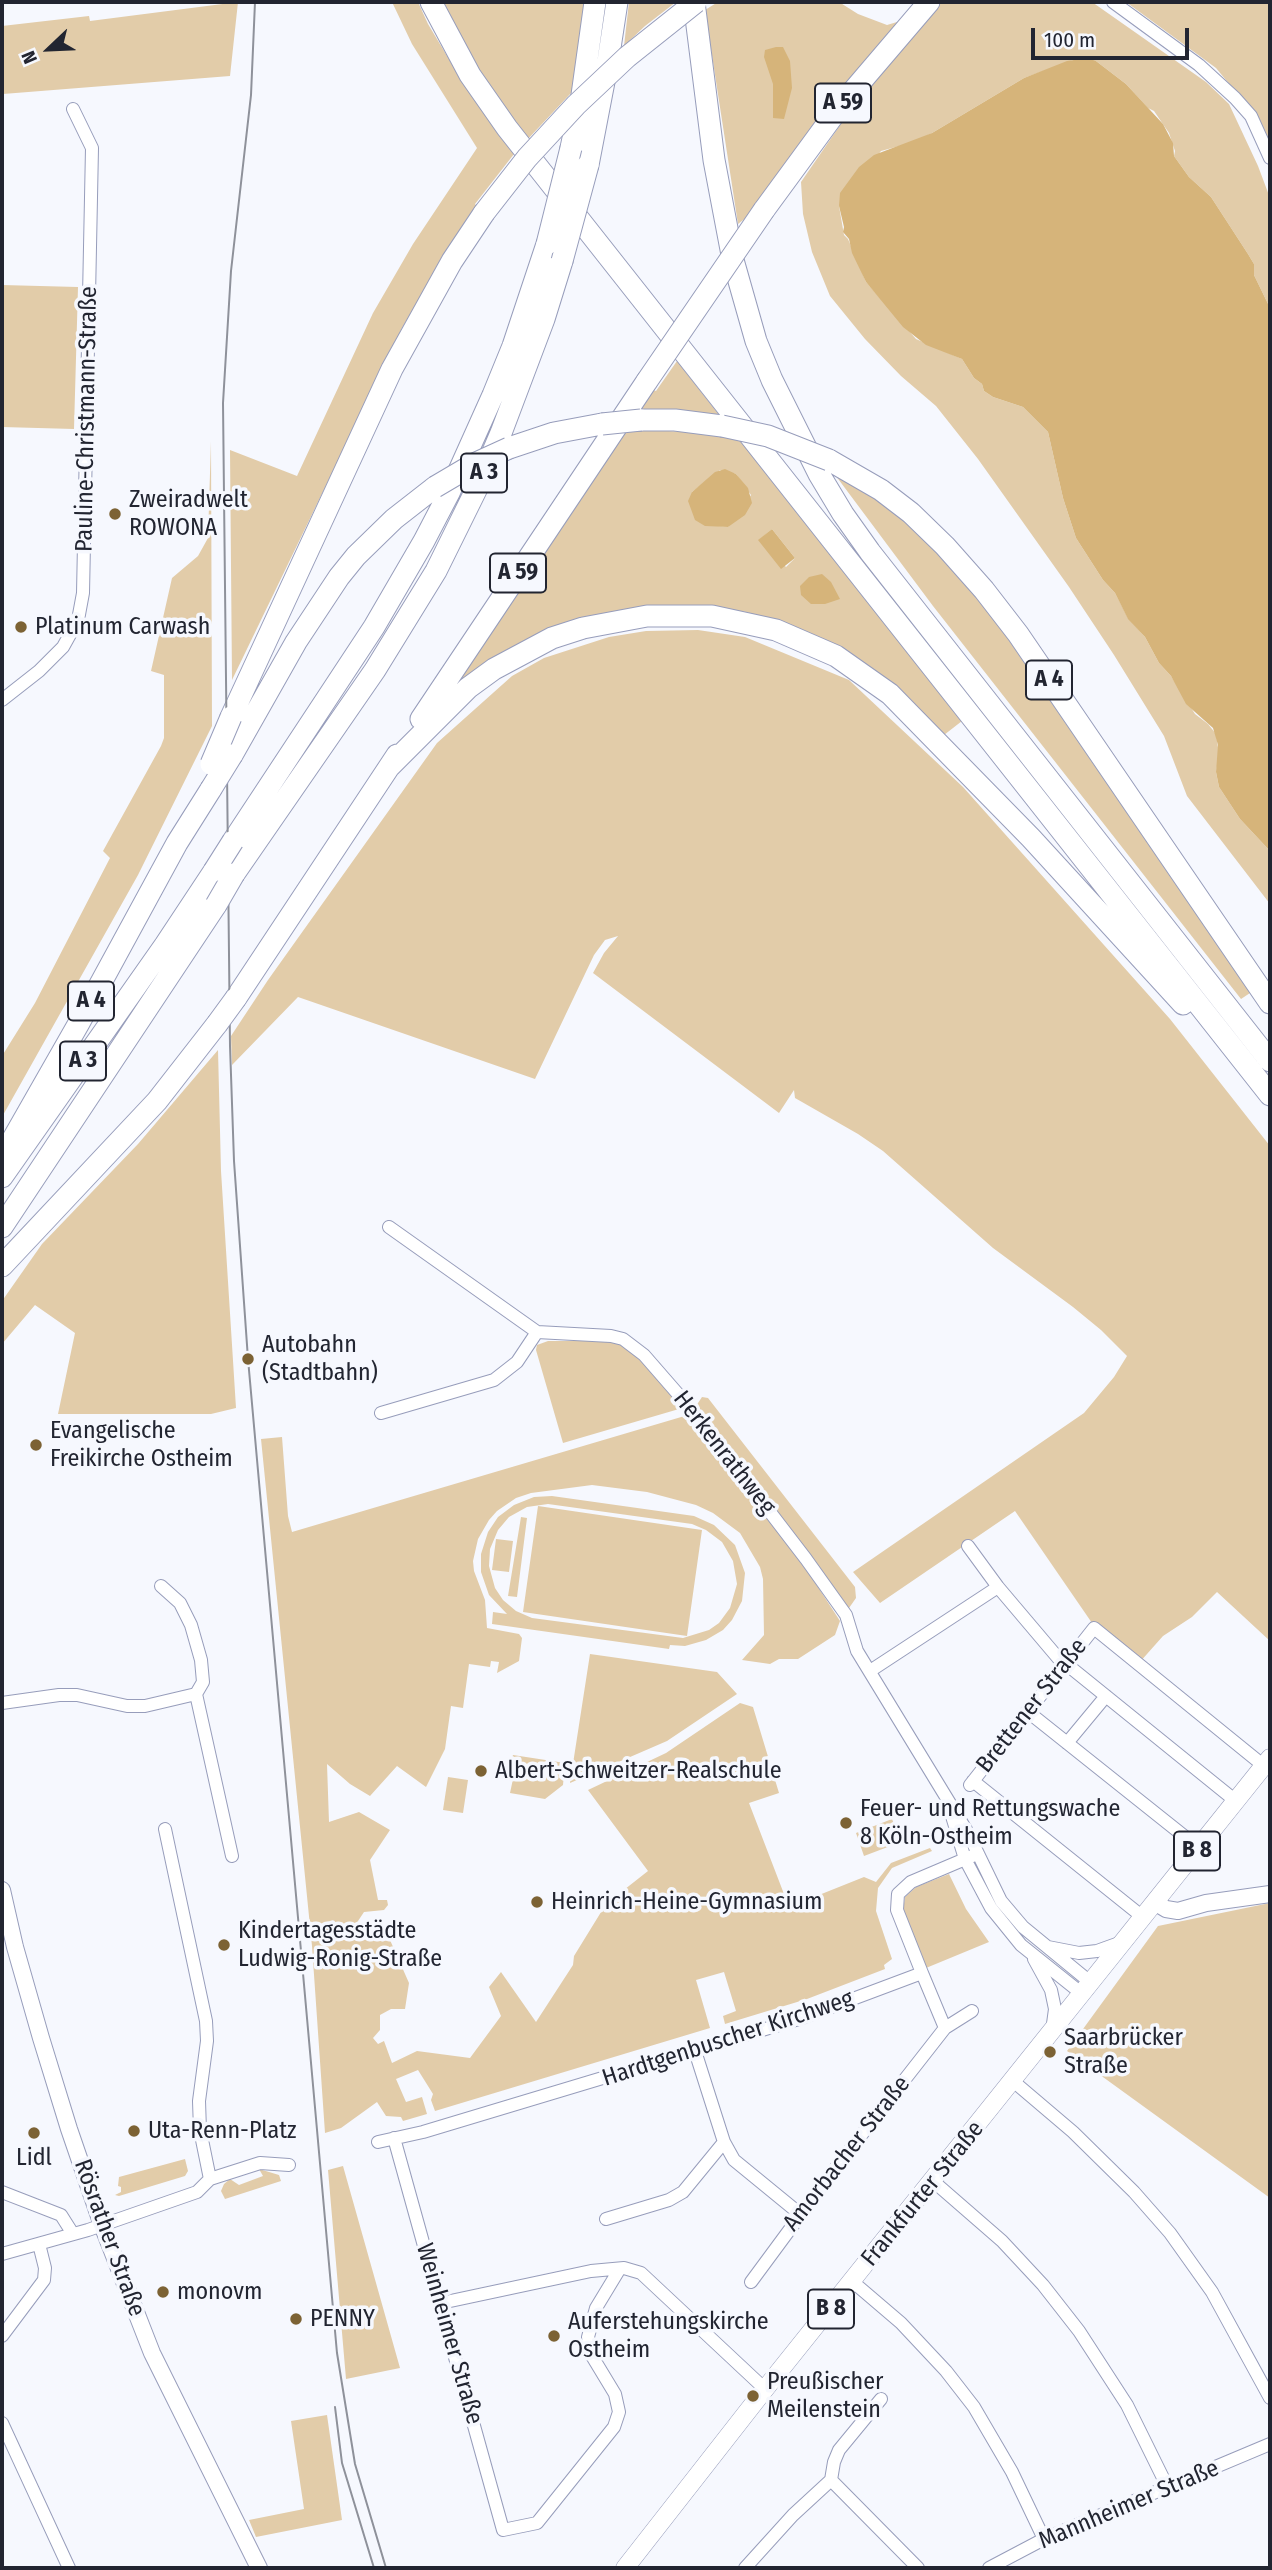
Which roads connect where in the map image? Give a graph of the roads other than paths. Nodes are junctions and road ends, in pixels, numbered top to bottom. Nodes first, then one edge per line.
1 (431, 2) edge
2 (595, 2) edge
3 (617, 2) edge
4 (695, 2) edge
5 (929, 2) edge
6 (1113, 2) edge
7 (73, 109) dead end
8 (1270, 158) edge
9 (2, 700) edge
10 (390, 766) junction
11 (177, 843) junction
12 (224, 872) junction
13 (1270, 1003) edge
14 (1270, 1061) edge
15 (1270, 1094) edge
16 (1270, 1103) edge
17 (2, 1158) edge
18 (2, 1177) edge
19 (2, 1227) edge
20 (389, 1227) dead end
21 (2, 1266) edge
22 (537, 1332) junction
23 (381, 1413) dead end
24 (968, 1546) dead end
25 (161, 1586) dead end
26 (998, 1587) junction
27 (1094, 1628) joint
28 (1065, 1664) junction
29 (870, 1671) junction
30 (196, 1694) junction
31 (1106, 1696) junction
32 (2, 1703) edge
33 (1027, 1711) junction
34 (1067, 1743) junction
35 (1267, 1762) edge
36 (1237, 1802) junction
37 (165, 1829) dead end
38 (1199, 1848) junction
39 (232, 1856) dead end
40 (971, 1856) junction
41 (2, 1890) edge
42 (1270, 1894) edge
43 (1156, 1903) junction
44 (1144, 1918) junction
45 (1123, 1942) junction
46 (1046, 1947) junction
47 (1033, 1956) junction
48 (922, 1973) junction
49 (1085, 1987) junction
50 (972, 2011) dead end
51 (945, 2028) junction
52 (1052, 2031) junction
53 (695, 2051) junction
54 (1013, 2081) junction
55 (394, 2138) junction
56 (378, 2142) dead end
57 (724, 2142) junction
58 (289, 2165) dead end
59 (211, 2179) junction
60 (933, 2181) junction
61 (2, 2192) edge
62 (800, 2214) junction
63 (607, 2219) dead end
64 (102, 2225) junction
65 (73, 2234) junction
66 (39, 2244) junction
67 (2, 2254) edge
68 (619, 2270) junction
69 (751, 2282) dead end
70 (853, 2282) junction
71 (441, 2303) junction
72 (2, 2336) edge
73 (765, 2389) junction
74 (1270, 2398) edge
75 (881, 2399) dead end
76 (2, 2423) edge
77 (1270, 2444) edge
78 (831, 2480) junction
79 (1168, 2487) junction
80 (1044, 2539) junction
81 (1014, 2555) junction
82 (68, 2568) edge
83 (260, 2568) edge
84 (625, 2568) edge
85 (745, 2568) edge
86 (918, 2568) edge
87 (989, 2568) edge
88 (1018, 2568) edge

1 - 15 highway
2 - 12 highway, A 3, bridge
3 - 12 highway, A 3, bridge
4 - 11 highway, bridge
4 - 14 highway
5 - 10 highway, A 59, bridge
6 - 8 street
7 - 9 street, Pauline-Christmann-Straße
10 - 16 highway
10 - 21 highway, bridge
11 - 13 highway, A 4, bridge
11 - 17 highway, A 4
12 - 18 highway, A 3
12 - 19 highway, A 3, bridge
20 - 22 street
22 - 23 street
22 - 29 street, Herkenrathweg
24 - 26 street
25 - 30 street
26 - 28 street
26 - 29 street
27 - 28 street, Brettener Straße
27 - 35 street, Frankfurter Straße
28 - 31 street
28 - 33 street, Brettener Straße
29 - 40 street
30 - 32 street
30 - 39 street
31 - 34 street
31 - 36 street
33 - 34 street
33 - 44 street, Brettener Straße
34 - 38 street
35 - 36 main road, Frankfurter Straße / B 8
36 - 38 main road, Frankfurter Straße / B 8
37 - 59 street
38 - 43 main road, Frankfurter Straße / B 8
40 - 46 street
40 - 47 street
40 - 48 street
41 - 64 main road, Rösrather Straße
42 - 43 main road
43 - 44 main road, Frankfurter Straße / B 8
44 - 45 main road, Frankfurter Straße / B 8
45 - 46 street
45 - 49 main road, Frankfurter Straße / B 8
46 - 49 street
47 - 49 street
47 - 52 street
48 - 51 street
48 - 53 street, Hardtgenbuscher Kirchweg
49 - 52 main road, Frankfurter Straße / B 8
50 - 51 street, Amorbacher Straße
51 - 62 street, Amorbacher Straße
52 - 54 main road, Frankfurter Straße / B 8
53 - 55 street, Hardtgenbuscher Kirchweg
53 - 57 street
54 - 60 main road, Frankfurter Straße / B 8
54 - 74 street
55 - 56 street, Hardtgenbuscher Kirchweg
55 - 71 street, Weinheimer Straße
57 - 62 street
57 - 63 street
58 - 59 street
59 - 64 street
60 - 70 main road, Frankfurter Straße / B 8
60 - 79 street
61 - 65 street
62 - 69 street, Amorbacher Straße
64 - 65 street
64 - 83 main road, Rösrather Straße
65 - 66 street
66 - 67 street
66 - 72 street
68 - 71 street
68 - 71 street, Weinheimer Straße
68 - 73 street
70 - 73 main road, Frankfurter Straße / B 8
70 - 80 street
73 - 84 main road, Frankfurter Straße / B 8
75 - 78 street
76 - 82 street
77 - 79 street, Mannheimer Straße
78 - 85 street
78 - 86 street
79 - 80 street, Mannheimer Straße
80 - 81 street, Mannheimer Straße
81 - 87 street, Mannheimer Straße
81 - 88 street

